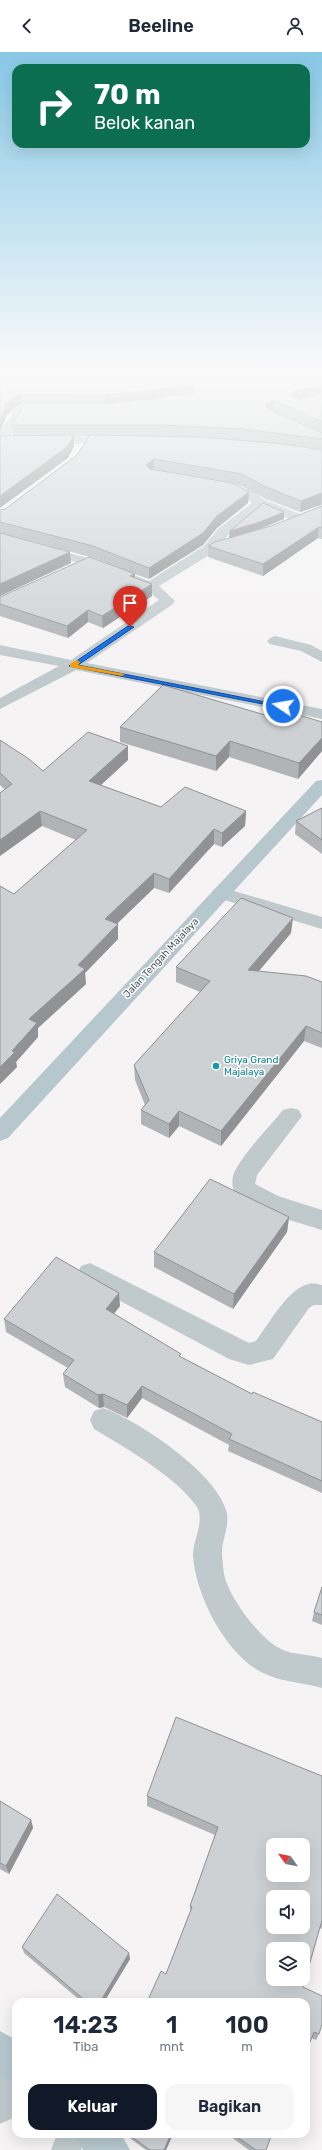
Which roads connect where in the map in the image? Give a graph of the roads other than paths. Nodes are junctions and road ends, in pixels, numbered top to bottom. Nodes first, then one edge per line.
1 (211, 485) edge
2 (260, 503) junction
3 (315, 513) edge
4 (300, 519) junction
5 (279, 528) edge
6 (251, 538) edge
7 (0, 539) edge
8 (209, 549) junction
9 (88, 562) junction
10 (66, 572) edge
11 (150, 586) junction
12 (275, 641) dead end
13 (0, 650) edge
14 (322, 657) edge
15 (72, 666) junction
16 (0, 704) edge
17 (322, 714) edge
18 (322, 784) edge
19 (221, 893) junction
20 (322, 923) edge
21 (291, 1116) dead end
22 (0, 1132) edge
23 (322, 1220) edge
24 (90, 1273) dead end
25 (322, 1295) edge
26 (103, 1420) dead end
27 (322, 1673) edge
28 (0, 2050) edge
29 (12, 2062) edge
30 (12, 2087) edge
31 (0, 2104) edge
32 (70, 2138) edge
33 (98, 2138) edge
34 (66, 2150) edge
35 (111, 2150) edge

1 - 2 street
2 - 4 street
2 - 8 street
3 - 4 street
4 - 5 street
6 - 8 street
7 - 9 street
8 - 11 street
9 - 10 street
9 - 11 street
11 - 15 street
12 - 14 street
13 - 15 street
15 - 16 street
15 - 17 street
18 - 19 main road, Jalan Tengah Majalaya
19 - 20 street
19 - 22 main road, Jalan Tengah Majalaya
21 - 23 street
24 - 25 street
26 - 27 street
28 - 29 main road
30 - 31 street
32 - 34 lane
33 - 35 main road

